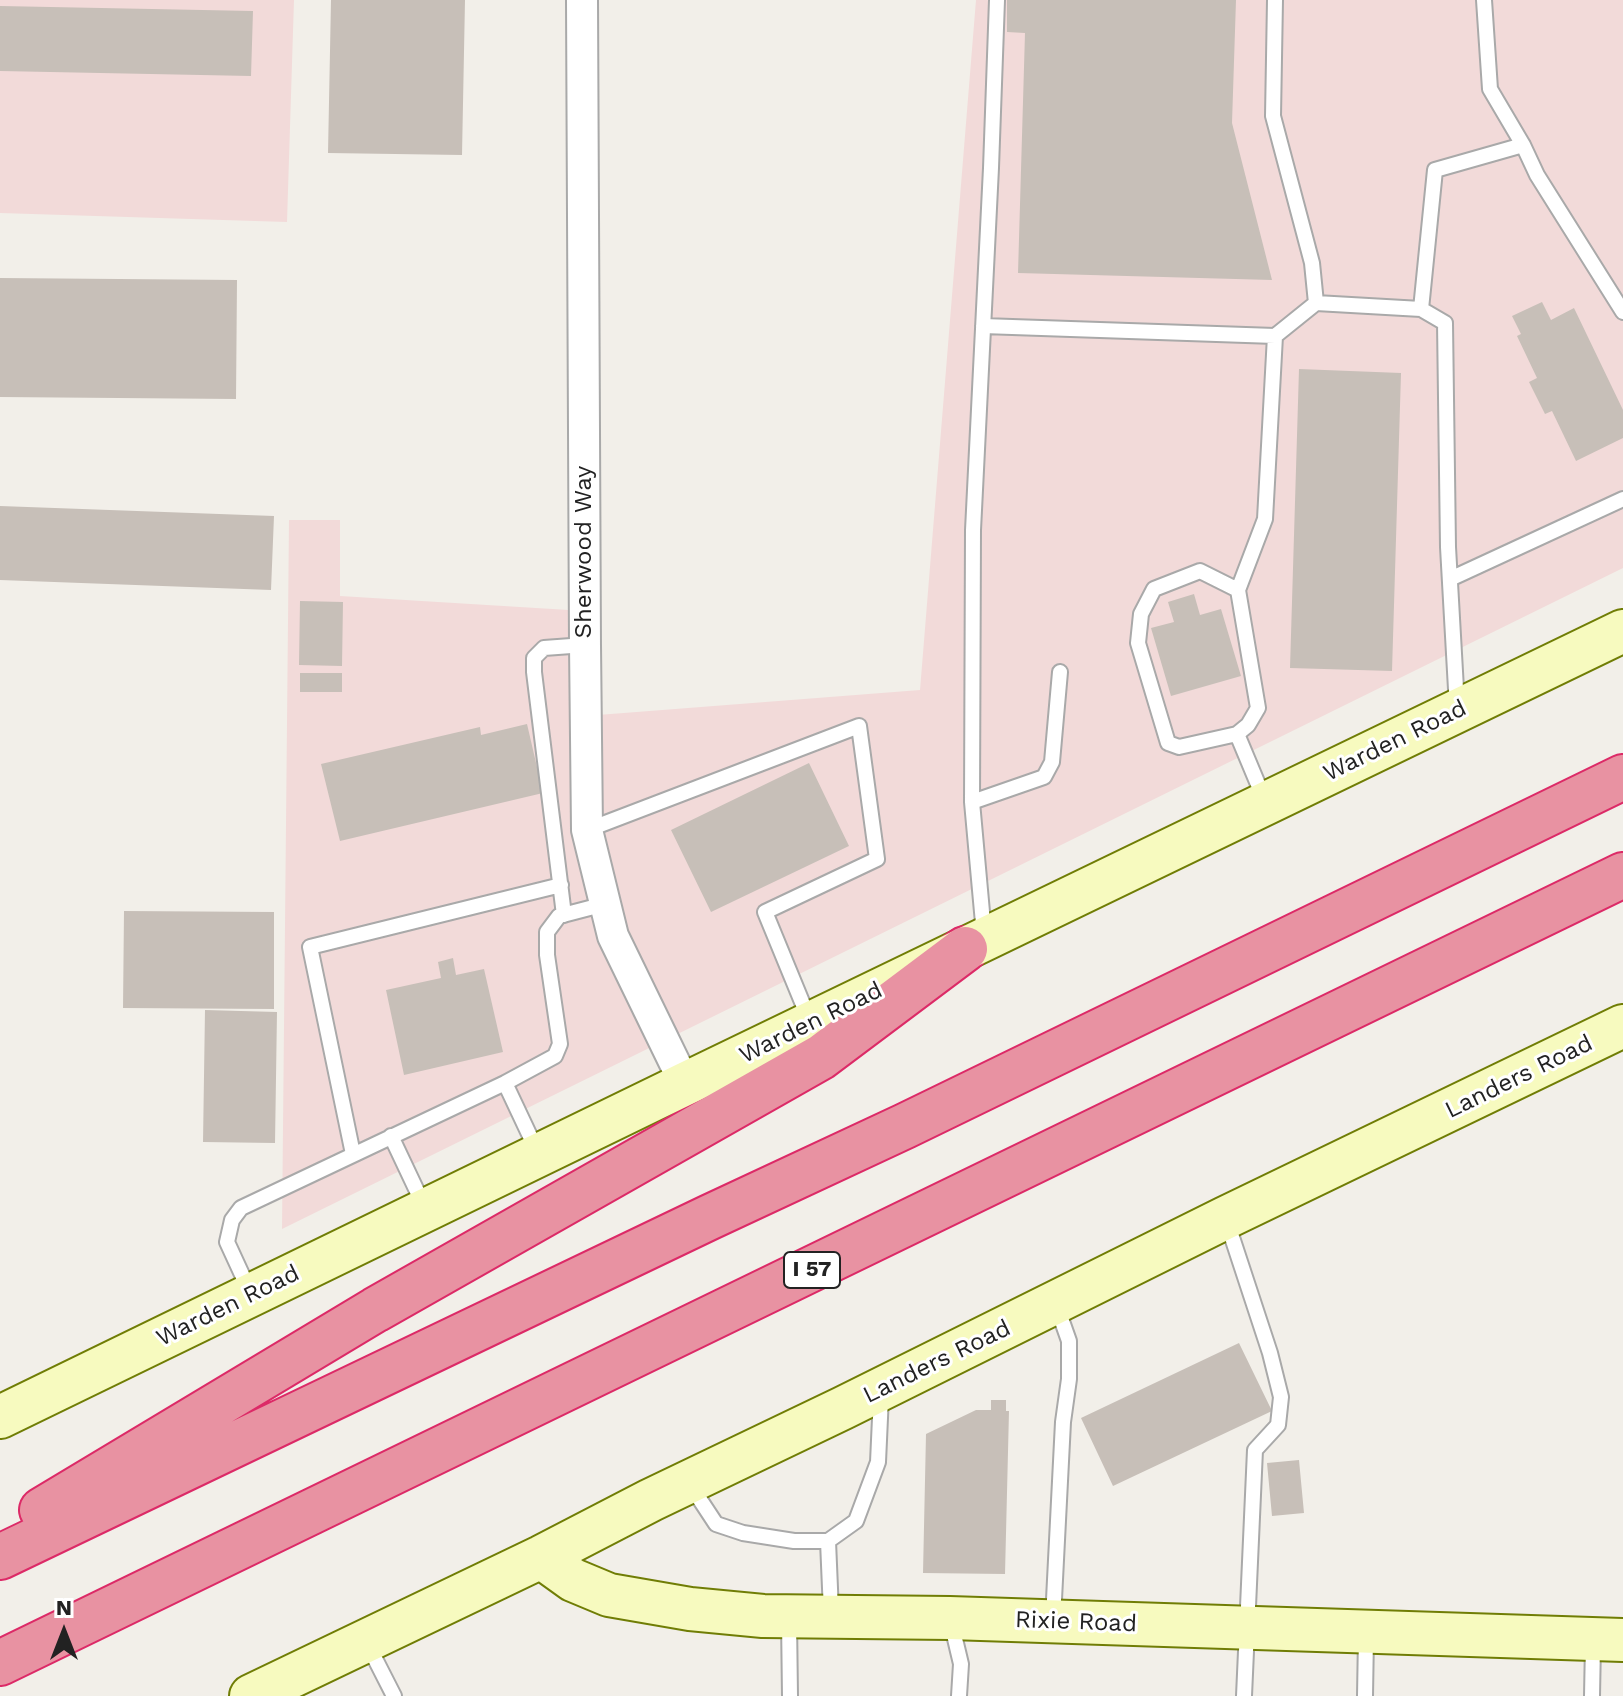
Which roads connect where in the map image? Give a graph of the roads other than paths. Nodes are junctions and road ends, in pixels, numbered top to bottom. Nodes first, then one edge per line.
1 (582, 0) edge
2 (997, 0) edge
3 (1275, 0) edge
4 (1484, 0) edge
5 (1523, 145) junction
6 (1316, 303) junction
7 (1421, 309) junction
8 (1623, 312) edge
9 (983, 326) junction
10 (1275, 336) junction
11 (1623, 499) edge
12 (1450, 579) junction
13 (1238, 590) junction
14 (1623, 631) edge
15 (585, 645) junction
16 (1060, 672) dead end
17 (1457, 711) junction
18 (1237, 734) junction
19 (1623, 777) edge
20 (972, 802) junction
21 (1266, 803) junction
22 (587, 830) junction
23 (1623, 875) edge
24 (561, 885) junction
25 (605, 904) junction
26 (564, 915) junction
27 (975, 944) junction
28 (811, 1023) junction
29 (1623, 1026) edge
30 (505, 1083) junction
31 (685, 1084) junction
32 (391, 1136) junction
33 (353, 1154) junction
34 (539, 1155) junction
35 (426, 1210) junction
36 (1225, 1218) junction
37 (251, 1295) junction
38 (1055, 1303) junction
39 (881, 1389) junction
40 (0, 1417) edge
41 (688, 1482) junction
42 (0, 1534) edge
43 (828, 1541) junction
44 (0, 1557) edge
45 (541, 1557) junction
46 (789, 1616) junction
47 (832, 1616) junction
48 (950, 1618) junction
49 (1053, 1621) junction
50 (1246, 1628) junction
51 (1366, 1632) junction
52 (1608, 1640) edge
53 (366, 1641) junction
54 (0, 1663) edge
55 (251, 1696) edge
56 (394, 1696) edge
57 (790, 1696) edge
58 (959, 1696) edge
59 (1244, 1696) edge
60 (1365, 1696) edge
61 (1592, 1696) edge

1 - 15 street, Sherwood Way
2 - 9 lane
3 - 6 lane
4 - 5 lane
5 - 7 lane
5 - 8 lane
6 - 7 lane
6 - 10 lane
7 - 12 lane
9 - 10 lane
9 - 20 lane
10 - 13 lane
11 - 12 lane
12 - 17 lane
13 - 18 lane
13 - 18 lane
14 - 17 main road, Warden Road
15 - 22 street, Sherwood Way
15 - 24 lane
16 - 20 lane
17 - 21 main road, Warden Road
18 - 21 lane
19 - 44 highway
20 - 27 lane
21 - 27 main road, Warden Road
22 - 25 street, Sherwood Way
22 - 28 lane
23 - 54 highway, I 57
24 - 26 lane
24 - 33 lane
25 - 26 lane
25 - 31 street, Sherwood Way
26 - 30 lane
27 - 28 main road, Warden Road
27 - 42 highway
28 - 31 main road, Warden Road
29 - 36 main road, Landers Road
30 - 32 lane
30 - 34 lane
31 - 34 main road, Warden Road
32 - 33 lane
32 - 35 lane
33 - 37 lane
34 - 35 main road, Warden Road
35 - 37 main road, Warden Road
36 - 38 main road, Landers Road
36 - 50 lane
37 - 40 main road, Warden Road
38 - 39 main road, Landers Road
38 - 49 lane
39 - 41 main road, Landers Road
39 - 43 lane
41 - 43 lane
41 - 45 main road, Landers Road
43 - 47 lane
45 - 46 main road, Rixie Road
45 - 53 main road, Landers Road
46 - 47 main road, Rixie Road
46 - 57 lane
47 - 48 main road, Rixie Road
48 - 49 main road, Rixie Road
48 - 58 lane
49 - 50 main road, Rixie Road
50 - 51 main road, Rixie Road
50 - 59 lane
51 - 52 main road, Rixie Road
51 - 60 lane
52 - 61 lane
53 - 55 main road, Landers Road
53 - 56 lane

